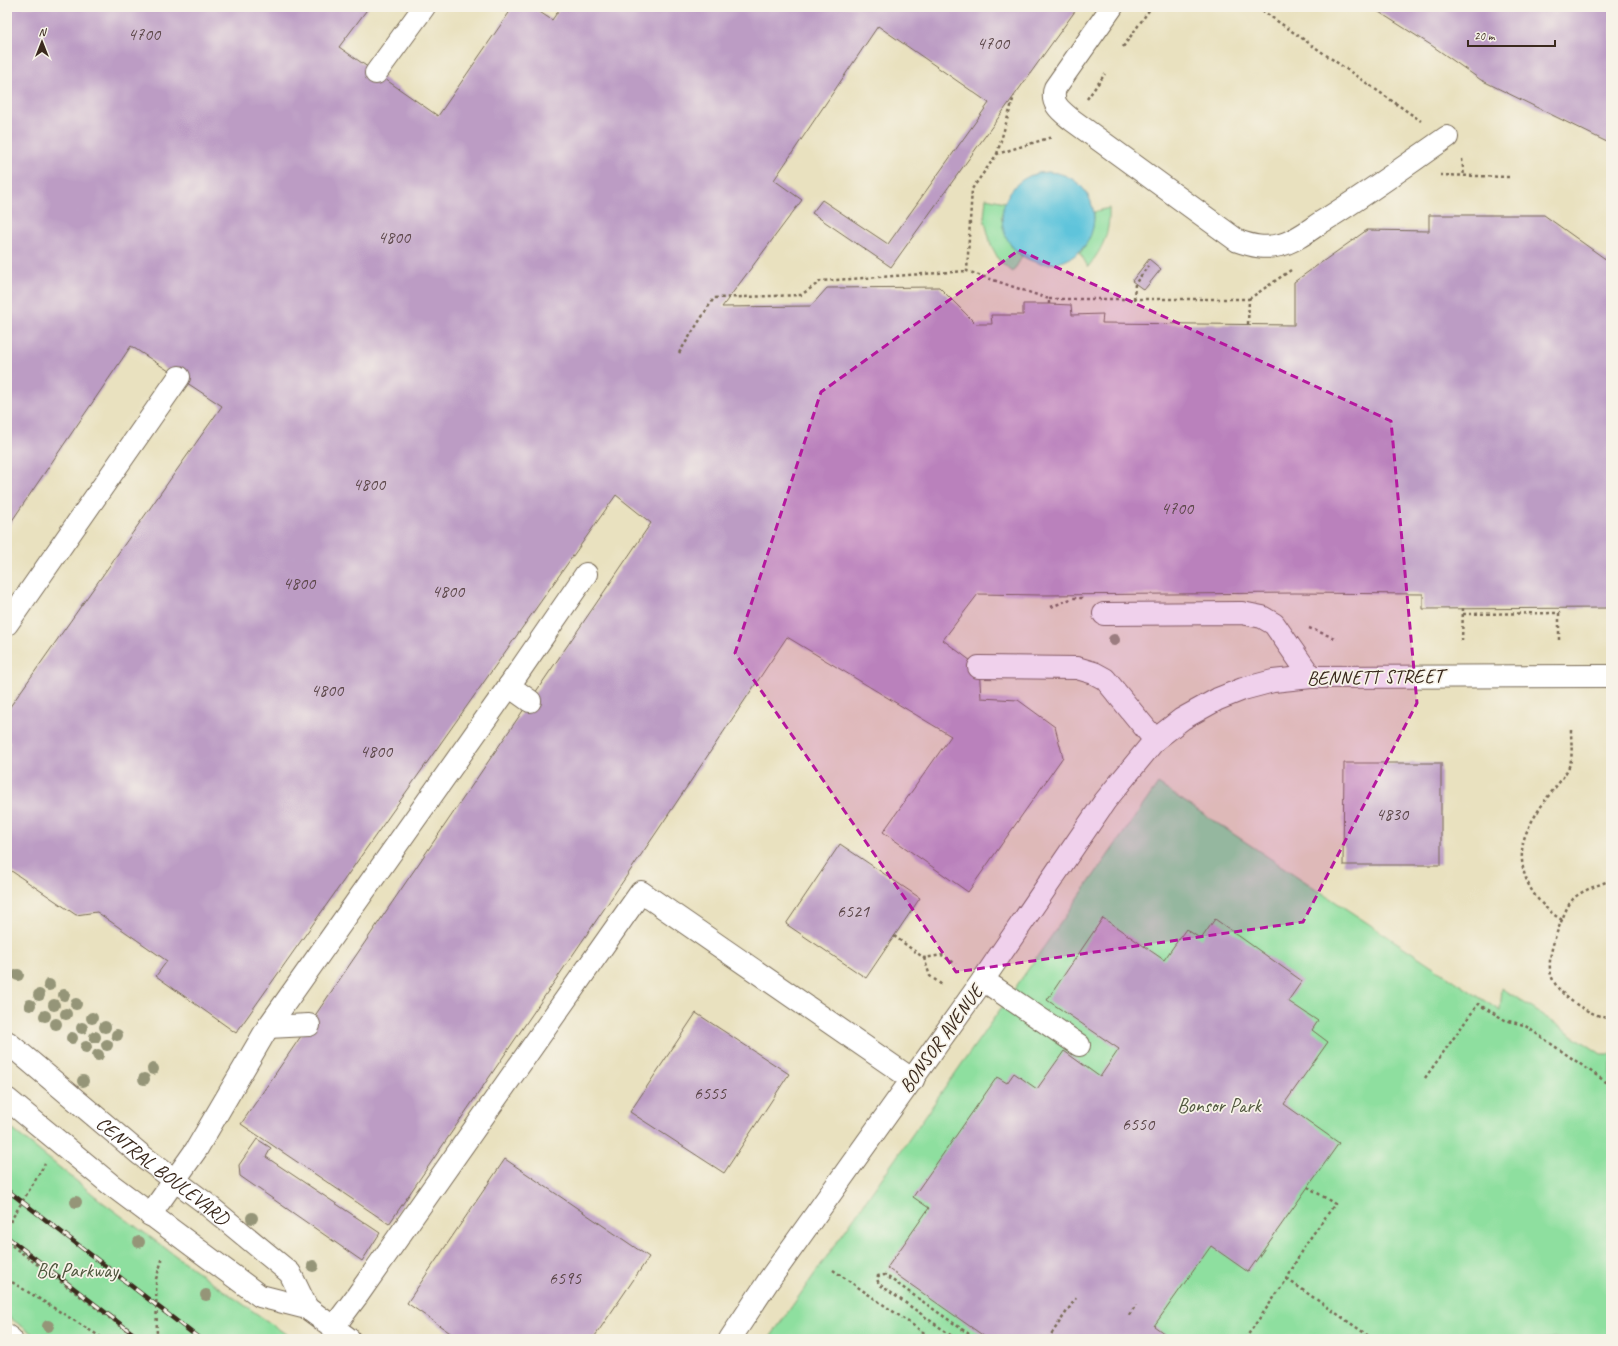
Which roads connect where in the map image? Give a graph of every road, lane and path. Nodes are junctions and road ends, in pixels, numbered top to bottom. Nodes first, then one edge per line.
1 (424, 7) edge
2 (1112, 7) edge
3 (1258, 7) edge
4 (1150, 9) dead end
5 (1123, 47) dead end
6 (376, 73) dead end
7 (1105, 74) dead end
8 (1014, 96) dead end
9 (1084, 103) dead end
10 (1421, 121) dead end
11 (1055, 136) dead end
12 (1447, 137) dead end
13 (997, 154) junction
14 (1461, 154) dead end
15 (1433, 175) dead end
16 (1464, 176) junction
17 (1510, 178) dead end
18 (1148, 266) dead end
19 (967, 271) junction
20 (1049, 299) junction
21 (1134, 299) junction
22 (1049, 304) dead end
23 (1248, 324) dead end
24 (679, 353) dead end
25 (180, 378) dead end
26 (586, 574) dead end
27 (1463, 608) dead end
28 (1104, 614) dead end
29 (1463, 614) junction
30 (7, 624) edge
31 (1462, 641) dead end
32 (1559, 641) dead end
33 (979, 667) dead end
34 (1611, 676) edge
35 (1311, 677) junction
36 (509, 686) junction
37 (530, 701) dead end
38 (1571, 730) dead end
39 (1155, 740) junction
40 (1611, 880) edge
41 (1562, 920) junction
42 (894, 936) dead end
43 (924, 958) junction
44 (956, 964) dead end
45 (983, 980) junction
46 (942, 985) dead end
47 (1611, 1019) edge
48 (309, 1025) dead end
49 (268, 1027) junction
50 (7, 1042) edge
51 (1079, 1045) dead end
52 (1426, 1078) dead end
53 (913, 1080) junction
54 (1611, 1088) edge
55 (7, 1099) edge
56 (46, 1163) dead end
57 (175, 1180) junction
58 (1308, 1187) dead end
59 (150, 1215) junction
60 (7, 1227) edge
61 (7, 1242) edge
62 (164, 1254) dead end
63 (833, 1270) dead end
64 (7, 1279) edge
65 (1287, 1279) junction
66 (1076, 1298) dead end
67 (1136, 1305) dead end
68 (307, 1308) junction
69 (1129, 1315) dead end
70 (341, 1333) edge
71 (7, 1336) edge
72 (11, 1339) edge
73 (104, 1339) edge
74 (138, 1339) edge
75 (157, 1339) edge
76 (730, 1339) edge
77 (933, 1339) edge
78 (956, 1339) edge
79 (976, 1339) edge
80 (1048, 1339) edge
81 (1245, 1339) edge
82 (1373, 1339) edge

1 - 6 street
2 - 12 street
3 - 10 path
4 - 5 path
7 - 9 path
8 - 13 path
11 - 13 path
13 - 19 path
14 - 16 path
15 - 16 path
16 - 17 path
18 - 21 path
19 - 20 path
19 - 24 path
20 - 21 path
20 - 22 path
21 - 23 path
25 - 30 street
26 - 36 street
27 - 29 path
28 - 35 street
29 - 31 path
29 - 32 path
33 - 39 street
34 - 35 street, BENNETT STREET
35 - 39 street, BENNETT STREET
36 - 37 street
36 - 49 street
38 - 41 path
39 - 45 street, BONSOR AVENUE
40 - 41 path
41 - 47 path
42 - 43 path
43 - 44 path
43 - 46 path
45 - 51 street
45 - 53 street, BONSOR AVENUE
48 - 49 street
49 - 57 street
50 - 57 street, CENTRAL BOULEVARD
52 - 54 path
53 - 70 street
53 - 76 street, BONSOR AVENUE
55 - 59 street, CENTRAL BOULEVARD
56 - 60 path
57 - 59 street
57 - 68 street, CENTRAL BOULEVARD
58 - 65 path
59 - 68 street, CENTRAL BOULEVARD
61 - 74 path
62 - 75 path
63 - 77 path
64 - 73 path
65 - 81 path
65 - 82 path
66 - 80 path
67 - 69 path
68 - 70 street, CENTRAL BOULEVARD
71 - 72 street
78 - 79 path

